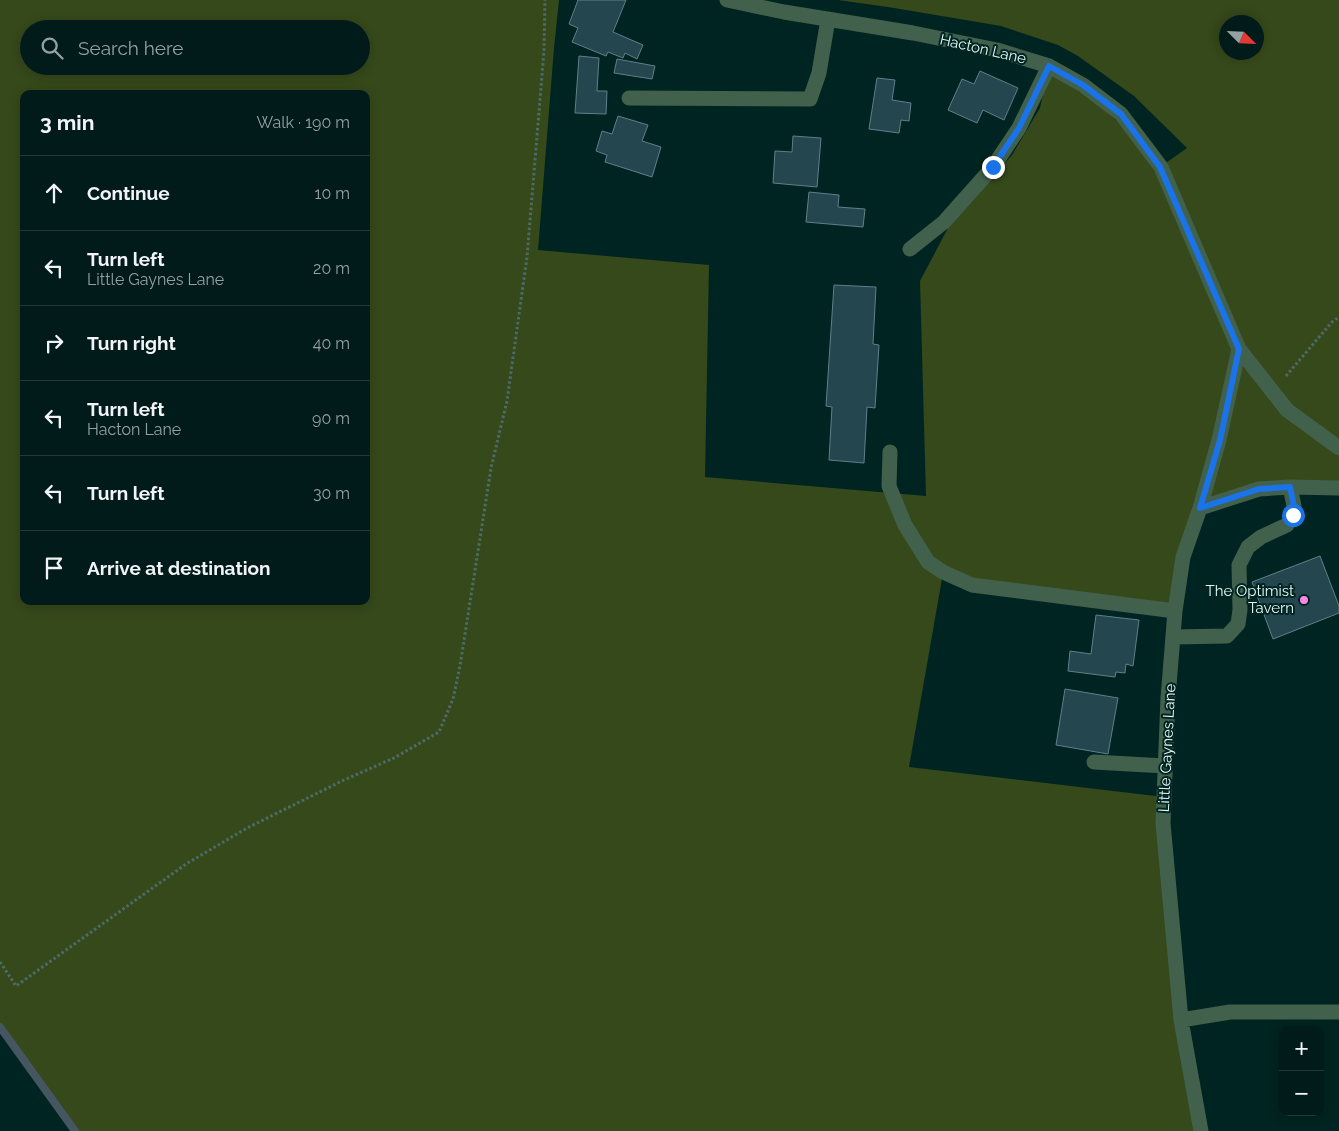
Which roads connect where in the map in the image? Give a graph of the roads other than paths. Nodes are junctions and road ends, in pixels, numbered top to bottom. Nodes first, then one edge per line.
1 (727, 0) edge
2 (828, 19) junction
3 (1049, 66) junction
4 (629, 98) dead end
5 (910, 249) dead end
6 (1239, 349) junction
7 (1339, 448) edge
8 (890, 452) dead end
9 (1290, 487) junction
10 (1339, 488) edge
11 (1200, 508) junction
12 (1175, 611) junction
13 (1173, 637) junction
14 (1094, 762) dead end
15 (1165, 766) junction
16 (1339, 1012) edge
17 (1181, 1020) junction
18 (1202, 1131) edge

1 - 2 street, Hacton Lane
2 - 3 street, Hacton Lane
2 - 4 street
3 - 5 street
3 - 6 street, Hacton Lane
6 - 7 street, Hacton Lane
6 - 11 street, Little Gaynes Lane
8 - 12 street
9 - 10 street
9 - 11 street
9 - 13 street
11 - 12 street, Little Gaynes Lane
12 - 13 street, Little Gaynes Lane
13 - 15 street, Little Gaynes Lane
14 - 15 street
15 - 17 street, Little Gaynes Lane
16 - 17 street
17 - 18 street, Little Gaynes Lane

